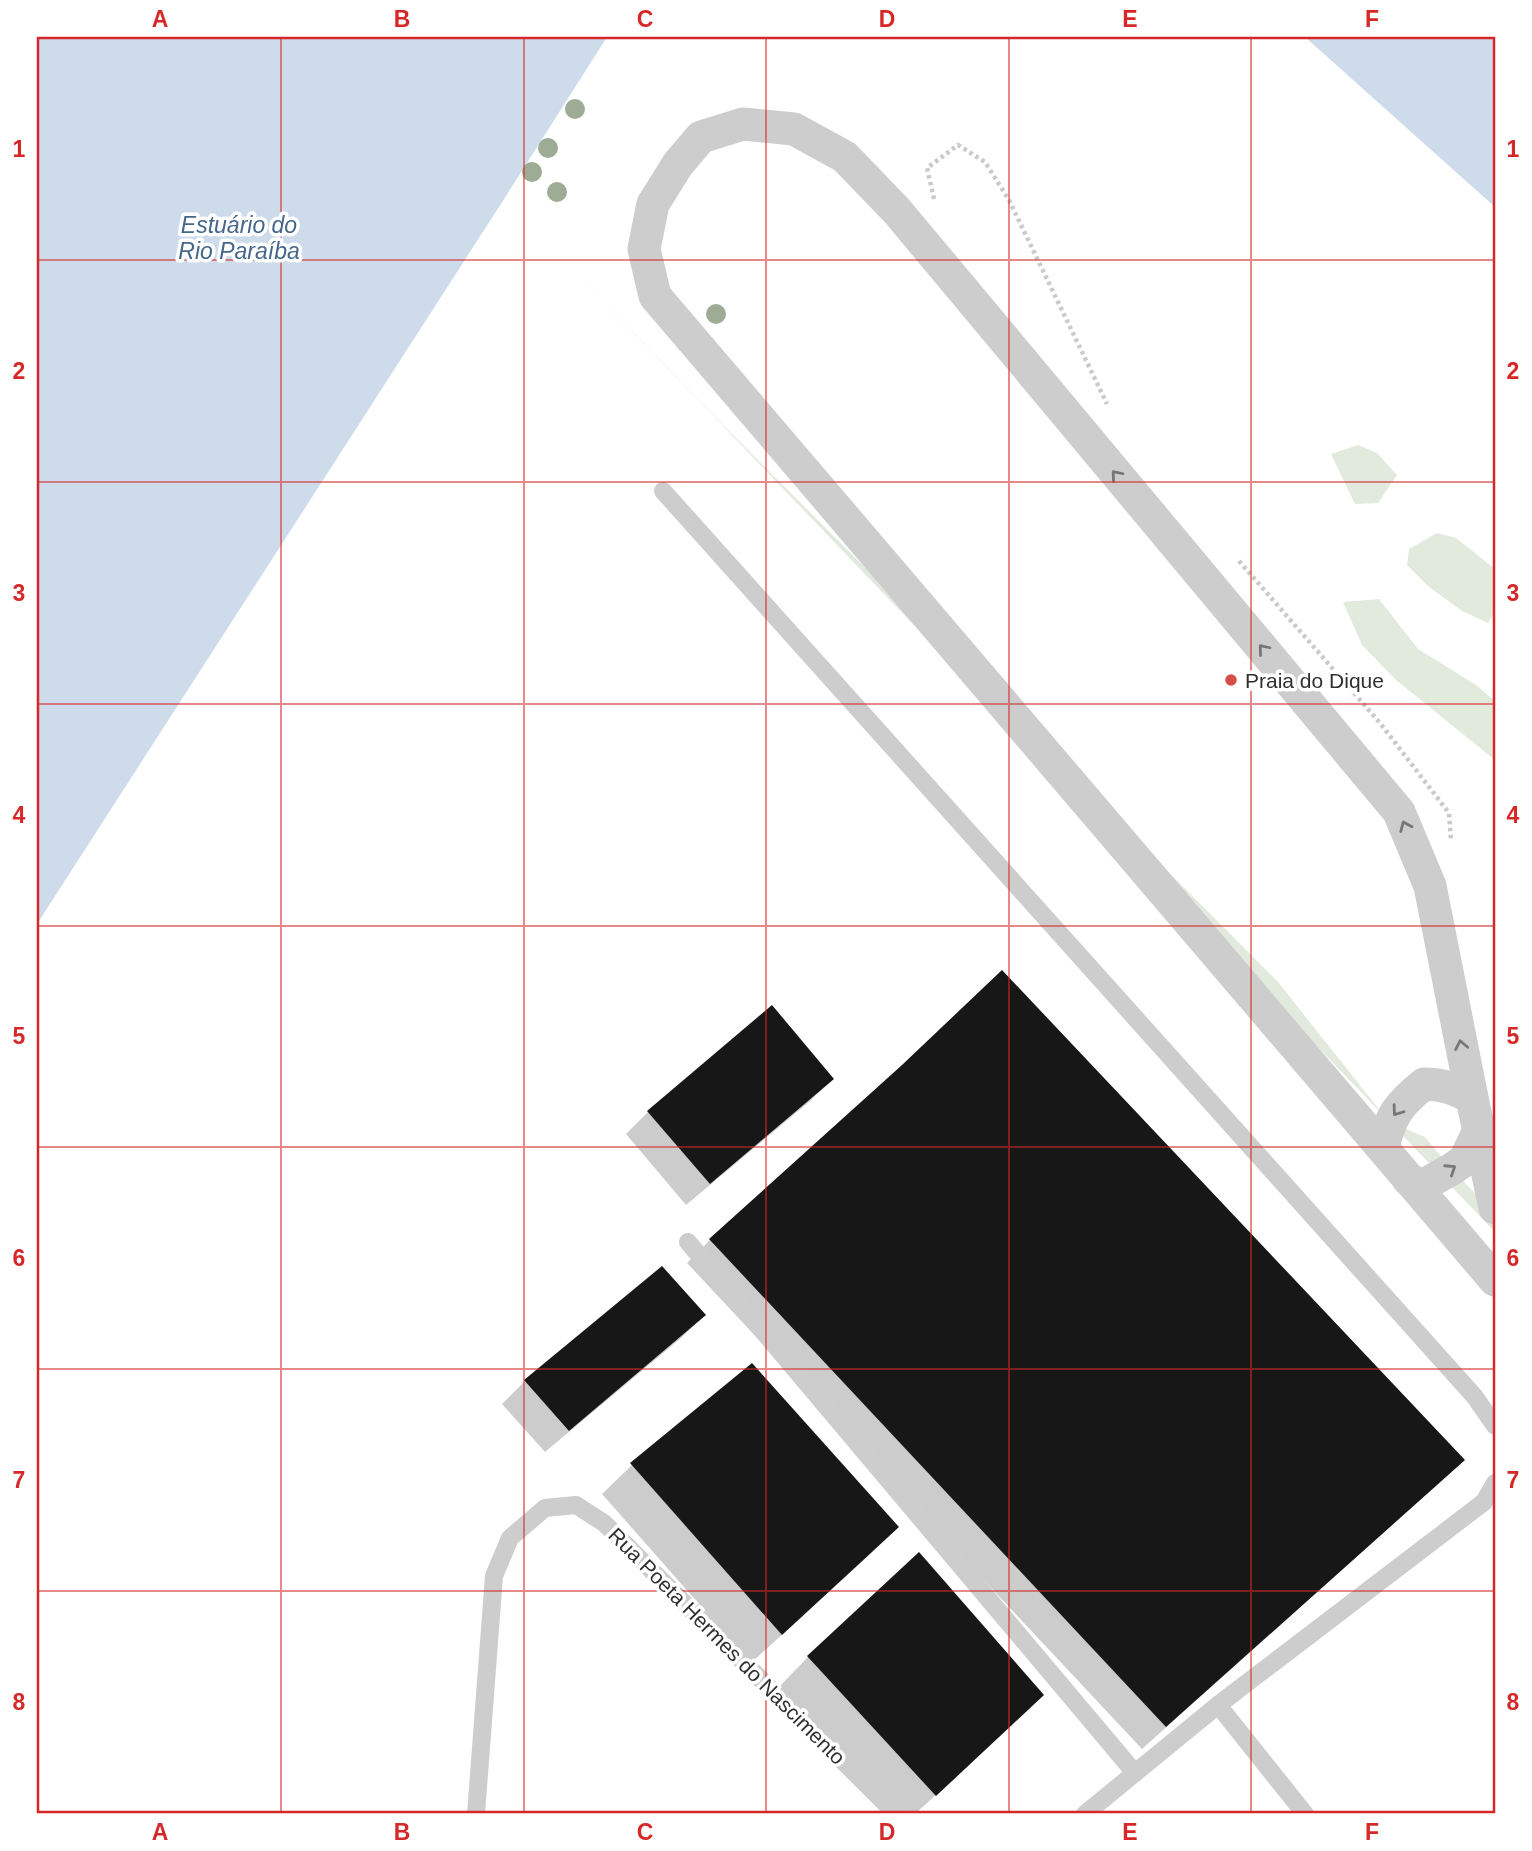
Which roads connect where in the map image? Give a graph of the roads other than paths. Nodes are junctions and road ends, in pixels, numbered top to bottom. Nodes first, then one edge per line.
1 (663, 491) dead end
2 (1472, 1098) junction
3 (1479, 1130) junction
4 (1383, 1147) junction
5 (1408, 1179) junction
6 (1495, 1208) edge
7 (688, 1242) dead end
8 (1495, 1280) edge
9 (1495, 1426) edge
10 (1495, 1483) edge
11 (1218, 1705) junction
12 (1135, 1773) junction
13 (476, 1814) edge
14 (896, 1814) edge
15 (1085, 1814) edge
16 (1306, 1814) edge

1 - 9 lane
2 - 3 street
2 -> 4 street
2 -> 4 street
5 -> 3 street
3 - 6 street
4 - 5 street
5 - 8 street
7 - 12 lane
10 - 11 lane
11 - 12 lane
11 - 16 lane
12 - 15 lane
13 - 14 lane, Rua Poeta Hermes do Nascimento

